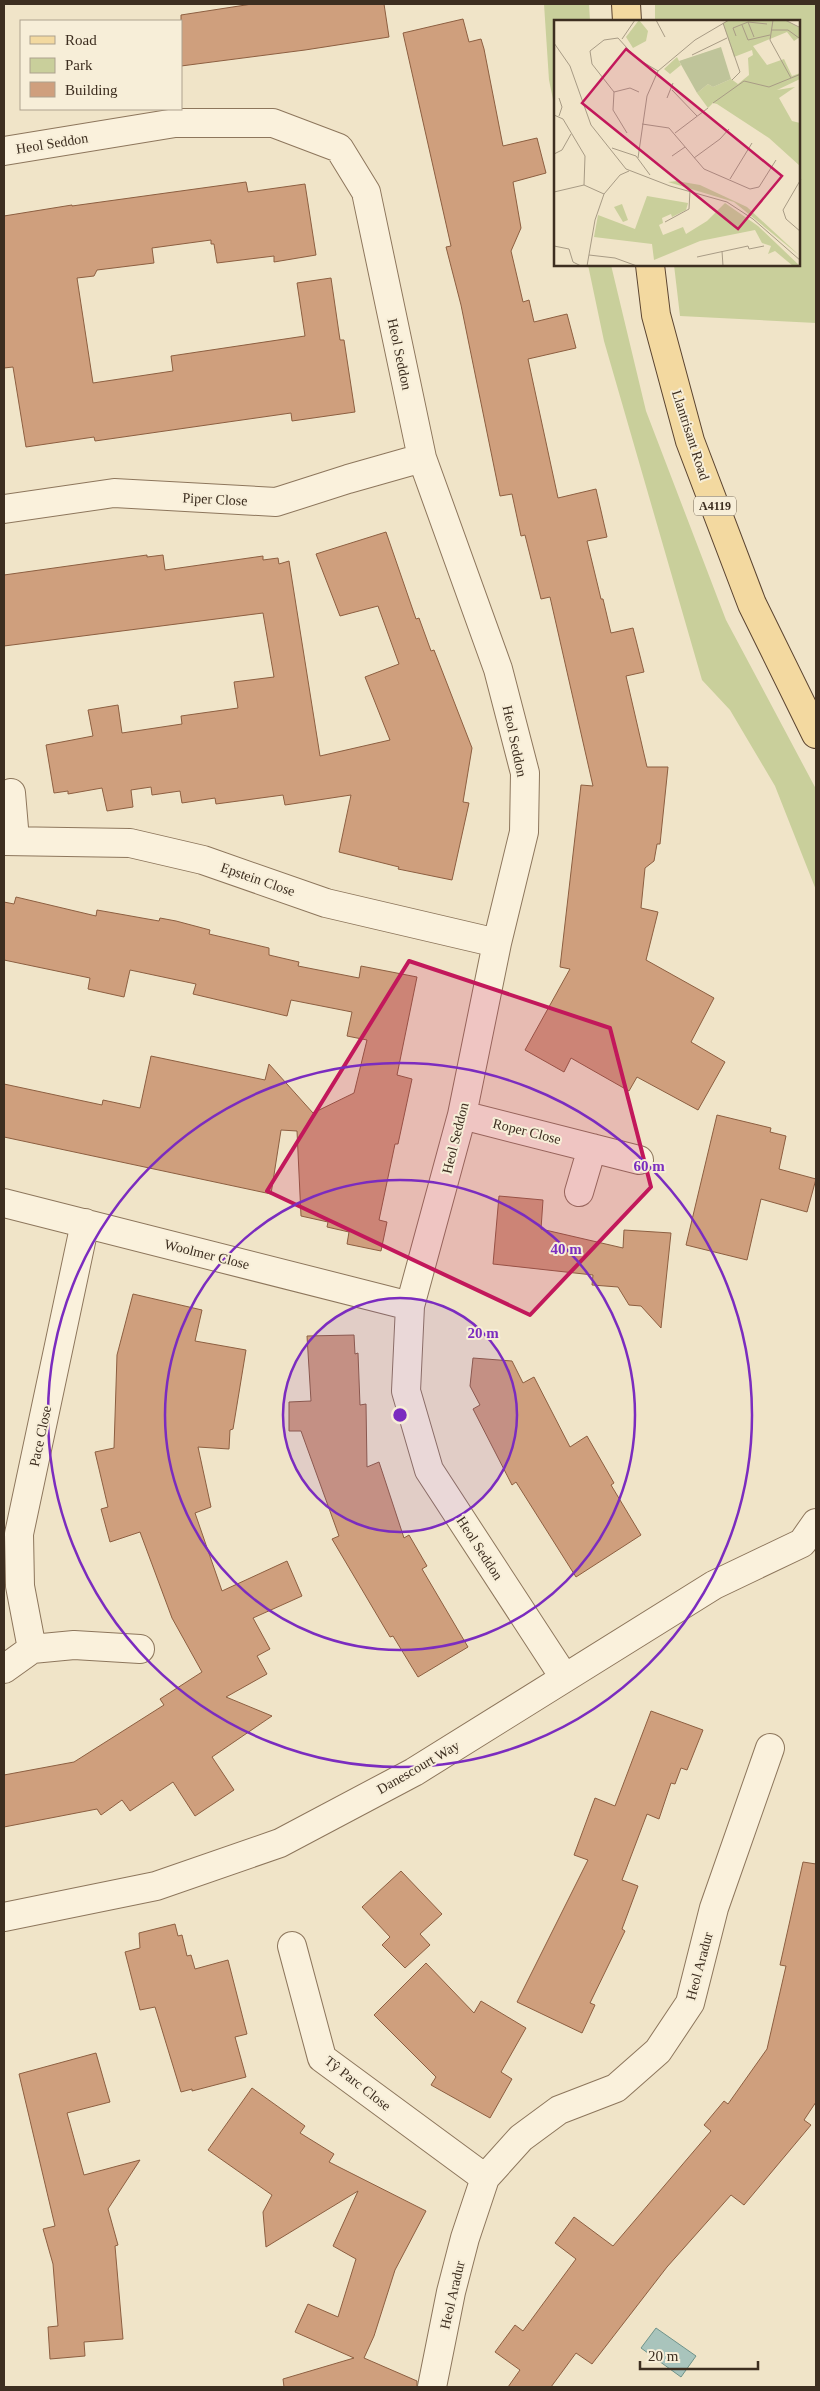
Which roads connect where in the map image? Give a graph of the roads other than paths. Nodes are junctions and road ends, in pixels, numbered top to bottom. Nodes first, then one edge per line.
1 (626, 4) edge
2 (626, 20) edge
3 (4, 151) edge
4 (650, 266) edge
5 (422, 458) junction
6 (4, 510) edge
7 (816, 734) edge
8 (12, 793) dead end
9 (9, 841) edge
10 (497, 943) junction
11 (462, 1115) junction
12 (592, 1148) junction
13 (640, 1160) dead end
14 (579, 1192) dead end
15 (4, 1203) edge
16 (85, 1223) junction
17 (410, 1306) junction
18 (812, 1539) edge
19 (32, 1649) junction
20 (140, 1649) dead end
21 (4, 1669) edge
22 (564, 1677) junction
23 (770, 1748) dead end
24 (4, 1917) edge
25 (292, 1946) dead end
26 (485, 2178) junction
27 (432, 2387) edge

1 - 2 main road
3 - 5 street, Heol Seddon
4 - 7 main road, Llantrisant Road / A4119
5 - 6 street, Piper Close
5 - 10 street, Heol Seddon
8 - 9 street, Epstein Close
9 - 10 street, Epstein Close
10 - 11 street, Heol Seddon
11 - 12 street, Roper Close
11 - 17 street, Heol Seddon
12 - 13 street, Roper Close
12 - 14 street
15 - 16 street, Woolmer Close
16 - 17 street, Woolmer Close
16 - 19 street, Pace Close
17 - 22 street, Heol Seddon
18 - 22 street, Danescourt Way
19 - 20 street
19 - 21 street
22 - 24 street, Danescourt Way
23 - 26 street, Heol Aradur
25 - 26 street, Tŷ Parc Close
26 - 27 street, Heol Aradur

